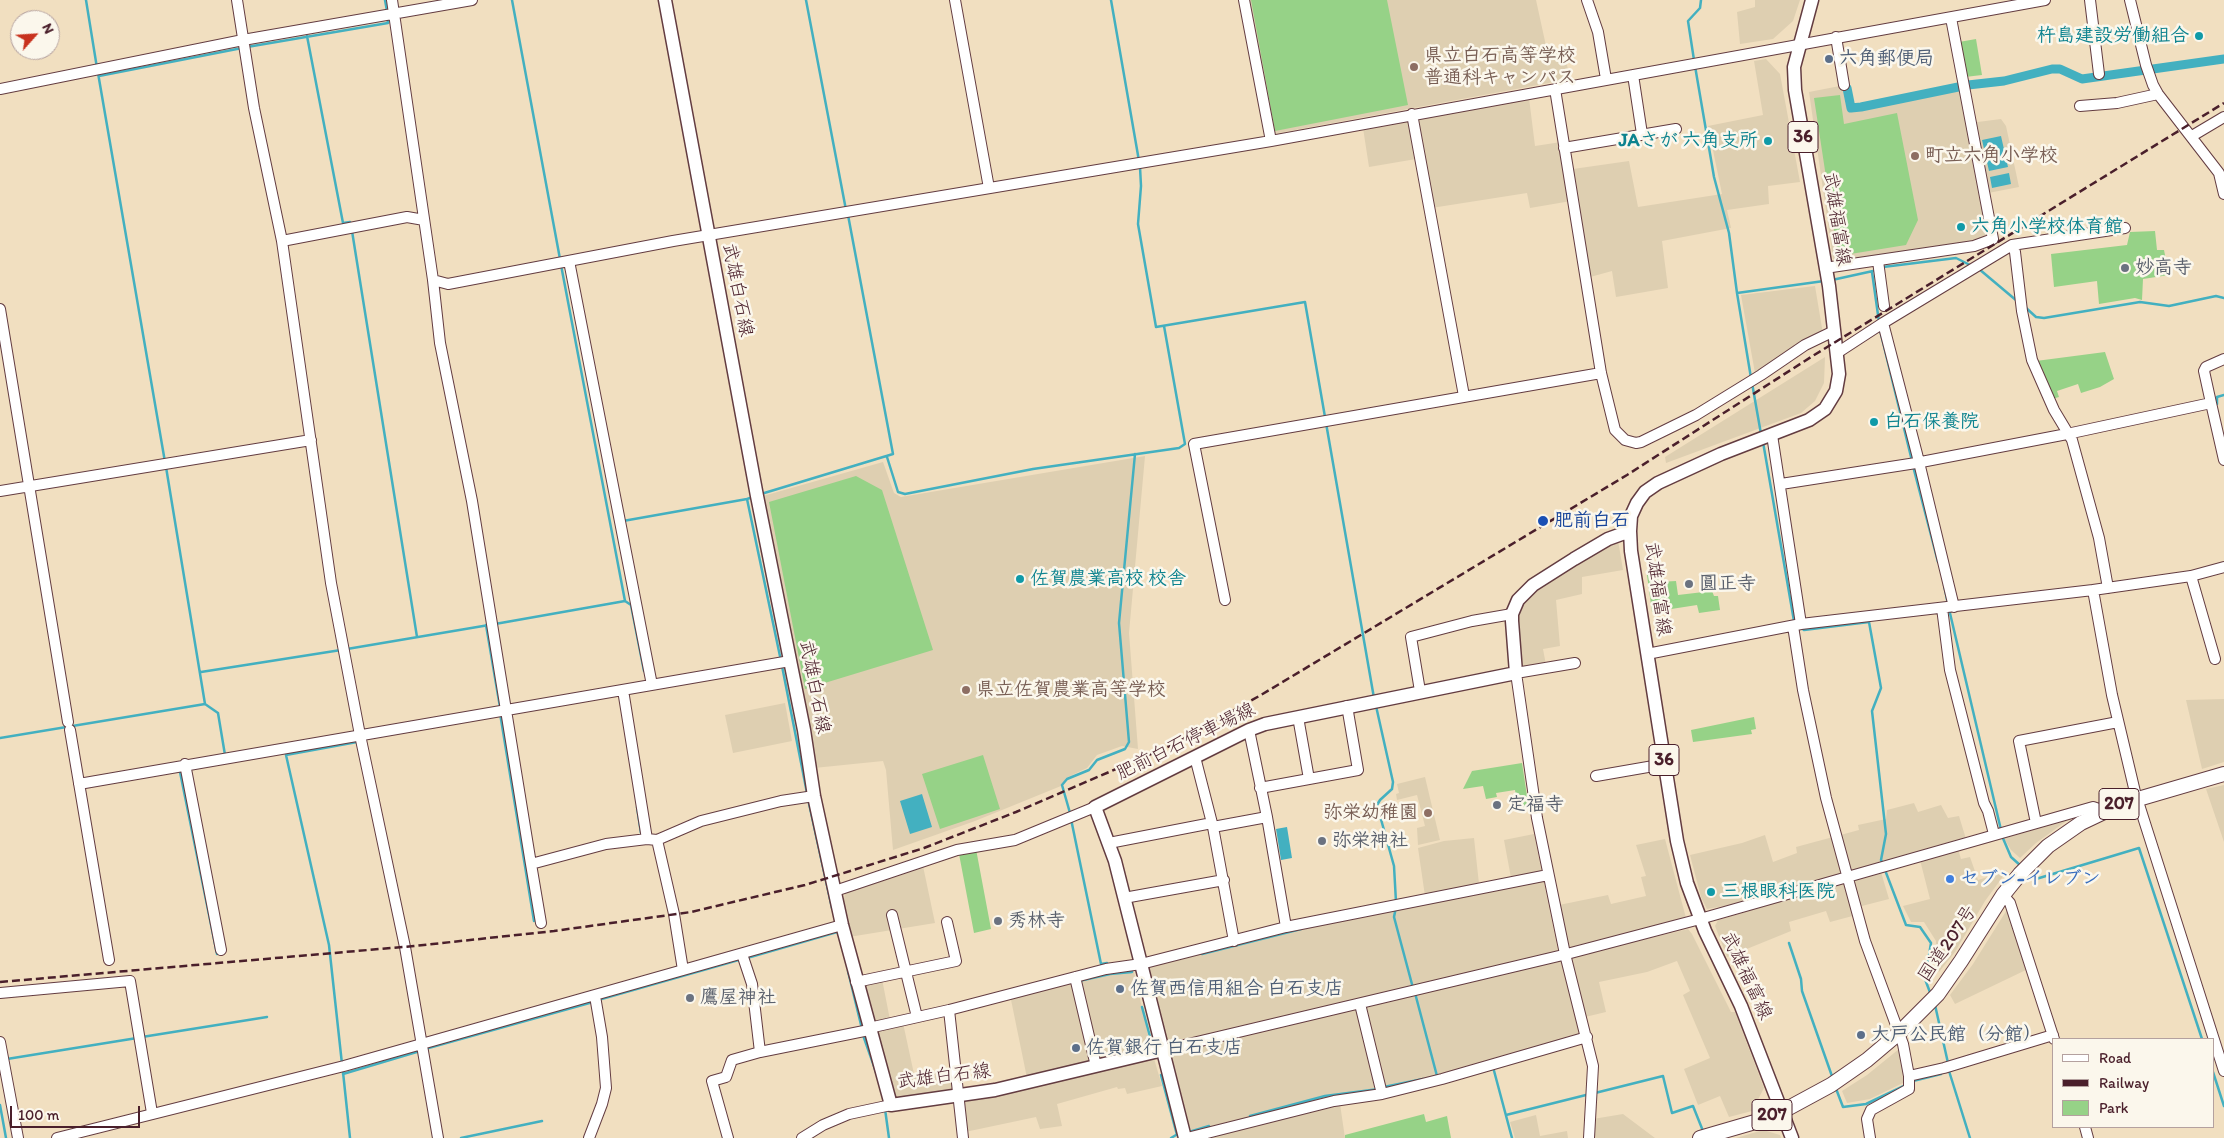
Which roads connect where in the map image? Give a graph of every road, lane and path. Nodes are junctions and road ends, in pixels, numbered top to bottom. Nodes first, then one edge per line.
1 (237, 0) edge
2 (392, 0) edge
3 (472, 0) edge
4 (665, 0) edge
5 (955, 0) edge
6 (1244, 0) edge
7 (1587, 0) edge
8 (1812, 0) edge
9 (2045, 0) edge
10 (2090, 0) edge
11 (2130, 0) edge
12 (390, 15) junction
13 (1951, 18) junction
14 (1839, 36) junction
15 (244, 45) junction
16 (1800, 45) junction
17 (2099, 74) dead end
18 (1633, 75) junction
19 (1606, 79) junction
20 (1844, 85) dead end
21 (0, 89) edge
22 (1554, 89) junction
23 (2158, 94) junction
24 (2080, 106) dead end
25 (1412, 114) junction
26 (2224, 117) edge
27 (1676, 129) dead end
28 (1642, 134) junction
29 (2192, 136) junction
30 (1271, 141) junction
31 (1564, 148) junction
32 (989, 188) junction
33 (2224, 194) edge
34 (424, 220) junction
35 (2125, 228) dead end
36 (708, 236) junction
37 (282, 241) junction
38 (2012, 245) junction
39 (563, 262) junction
40 (1878, 262) junction
41 (1827, 277) junction
42 (432, 280) junction
43 (1884, 306) dead end
44 (0, 309) edge
45 (1880, 325) junction
46 (1834, 331) junction
47 (1837, 353) junction
48 (2224, 359) edge
49 (1601, 373) junction
50 (1464, 396) junction
51 (2211, 405) junction
52 (2066, 436) junction
53 (1766, 437) junction
54 (311, 440) junction
55 (2224, 460) edge
56 (1916, 461) junction
57 (1781, 484) junction
58 (28, 486) junction
59 (0, 491) edge
60 (1630, 531) junction
61 (2224, 567) edge
62 (2191, 576) junction
63 (2108, 588) junction
64 (2093, 590) junction
65 (1224, 600) dead end
66 (1948, 608) junction
67 (1512, 614) junction
68 (1797, 625) junction
69 (1647, 654) junction
70 (2215, 659) dead end
71 (784, 662) junction
72 (1575, 663) dead end
73 (1516, 673) junction
74 (649, 685) junction
75 (1420, 691) junction
76 (623, 693) junction
77 (1347, 706) junction
78 (502, 710) junction
79 (1298, 717) junction
80 (2118, 722) junction
81 (1249, 730) junction
82 (360, 735) junction
83 (1194, 757) junction
84 (1665, 764) junction
85 (186, 769) junction
86 (2224, 774) edge
87 (1596, 776) dead end
88 (1309, 779) junction
89 (79, 784) junction
90 (1260, 788) junction
91 (809, 797) junction
92 (2137, 798) junction
93 (1095, 807) junction
94 (2105, 810) junction
95 (1267, 817) junction
96 (2036, 823) junction
97 (1213, 825) junction
98 (1999, 833) junction
99 (652, 839) junction
100 (1109, 843) junction
101 (531, 864) junction
102 (1548, 875) junction
103 (1846, 877) junction
104 (1224, 880) junction
105 (835, 890) junction
106 (2003, 895) junction
107 (1124, 898) junction
108 (892, 915) dead end
109 (1700, 919) junction
110 (541, 922) dead end
111 (947, 922) dead end
112 (837, 926) junction
113 (1286, 928) junction
114 (1234, 941) junction
115 (221, 950) dead end
116 (1562, 955) junction
117 (743, 957) junction
118 (109, 960) dead end
119 (1141, 964) junction
120 (683, 970) junction
121 (905, 971) junction
122 (1076, 980) junction
123 (856, 982) junction
124 (0, 993) edge
125 (596, 999) junction
126 (1360, 1004) junction
127 (950, 1010) junction
128 (916, 1017) junction
129 (866, 1031) junction
130 (1900, 1033) junction
131 (1587, 1037) junction
132 (2054, 1037) edge
133 (2213, 1038) edge
134 (2214, 1040) edge
135 (0, 1042) edge
136 (424, 1048) junction
137 (1163, 1050) junction
138 (760, 1052) junction
139 (1096, 1066) junction
140 (2224, 1071) edge
141 (1909, 1081) junction
142 (1381, 1090) junction
143 (960, 1096) junction
144 (887, 1106) junction
145 (1783, 1111) junction
146 (152, 1113) junction
147 (1185, 1135) edge
148 (1703, 1137) edge
149 (18, 1138) edge
150 (57, 1138) edge
151 (438, 1138) edge
152 (588, 1138) edge
153 (728, 1138) edge
154 (802, 1138) edge
155 (963, 1138) edge
156 (1589, 1138) edge
157 (1792, 1138) edge
158 (1870, 1138) edge

1 - 15 street
2 - 12 street
3 - 12 street
4 - 36 main road, 武雄白石線
5 - 32 street
6 - 30 street
7 - 19 street
8 - 16 main road, 武雄福富線 / 36
9 - 13 street
10 - 17 street
11 - 23 street
12 - 15 street
12 - 34 street
13 - 14 street
13 - 40 street
14 - 16 street
14 - 20 street
15 - 21 street
15 - 37 street
16 - 18 street
16 - 41 main road, 武雄福富線 / 36
18 - 19 street
18 - 28 street
19 - 22 street
22 - 25 street
22 - 31 street
23 - 24 street
23 - 29 street
25 - 30 street
25 - 50 street
26 - 29 street
27 - 28 street
28 - 31 street
29 - 33 street
30 - 32 street
31 - 49 street
32 - 36 street
34 - 37 street
34 - 42 street
35 - 38 street
36 - 39 street
36 - 71 main road, 武雄白石線
37 - 54 street
38 - 45 street
38 - 52 street
39 - 42 street
39 - 74 street
40 - 41 street
40 - 43 street
41 - 46 main road, 武雄福富線 / 36
42 - 78 street
44 - 58 street
45 - 47 street
45 - 56 street
46 - 47 main road, 武雄福富線 / 36
46 - 49 street
47 - 53 main road, 武雄福富線 / 36
48 - 51 street
49 - 50 street
50 - 65 street
51 - 52 street
51 - 55 street
52 - 56 street
52 - 63 street
53 - 57 street
53 - 60 main road, 武雄福富線 / 36
54 - 58 street
54 - 82 street
56 - 57 street
56 - 66 street
57 - 68 street
58 - 59 street
58 - 89 street
60 - 67 main road
60 - 69 main road, 武雄福富線 / 36
61 - 62 street
62 - 63 street
62 - 70 street
63 - 64 street
64 - 66 street
64 - 80 street
66 - 68 street
66 - 98 street
67 - 73 main road
67 - 75 street
68 - 69 street
68 - 103 street
69 - 84 main road, 武雄福富線 / 36
71 - 74 street
71 - 91 main road, 武雄白石線
72 - 73 street
73 - 75 main road, 肥前白石停車場線
73 - 102 street
74 - 76 street
75 - 77 main road, 肥前白石停車場線
76 - 78 street
76 - 99 street
77 - 79 main road, 肥前白石停車場線
77 - 88 street
78 - 82 street
78 - 101 street
79 - 81 main road, 肥前白石停車場線
79 - 88 street
80 - 92 street
80 - 96 street
81 - 83 main road, 肥前白石停車場線
81 - 90 street
82 - 85 street
82 - 136 street
83 - 93 main road, 肥前白石停車場線
83 - 97 street
84 - 87 street
84 - 109 main road, 武雄福富線 / 36
85 - 89 street
85 - 115 street
86 - 92 highway, 国道207号 / 207
88 - 90 street
89 - 118 street
90 - 95 street
91 - 99 street
91 - 105 main road, 武雄白石線
92 - 94 highway, 国道207号 / 207
92 - 133 street
93 - 100 main road
93 - 105 street
94 - 96 street
94 - 106 highway, 国道207号 / 207
95 - 97 street
95 - 113 street
96 - 98 street
97 - 100 street
97 - 104 street
98 - 103 street
99 - 101 street
99 - 120 street
100 - 107 main road
101 - 110 street
102 - 113 street
102 - 116 street
103 - 109 street
103 - 130 street
104 - 107 street
104 - 114 street
105 - 112 main road, 武雄白石線
106 - 130 highway, 国道207号 / 207
106 - 132 street
107 - 119 main road
108 - 121 street
109 - 116 street
109 - 145 main road, 武雄福富線 / 36
111 - 121 street
112 - 117 street
112 - 123 main road, 武雄白石線
113 - 114 street
114 - 119 street
116 - 126 street
116 - 131 street
117 - 120 street
117 - 138 street
119 - 122 street
119 - 137 main road
120 - 125 street
121 - 123 street
121 - 128 street
122 - 127 street
122 - 139 street
123 - 129 main road, 武雄白石線
124 - 146 street
125 - 136 street
125 - 152 street
126 - 137 street
126 - 142 street
127 - 128 street
127 - 143 street
128 - 129 street
129 - 138 street
129 - 144 main road, 武雄白石線
130 - 141 street
130 - 145 highway, 国道207号 / 207
131 - 142 street
131 - 156 street
132 - 141 street
134 - 140 street
135 - 149 street
136 - 146 street
136 - 151 street
137 - 139 main road, 武雄白石線
137 - 147 main road
138 - 153 street
139 - 143 main road, 武雄白石線
141 - 158 street
142 - 147 street
143 - 144 main road, 武雄白石線
143 - 155 street
144 - 154 street
145 - 148 highway, 国道207号 / 207
145 - 157 main road, 武雄福富線 / 36
146 - 150 street

